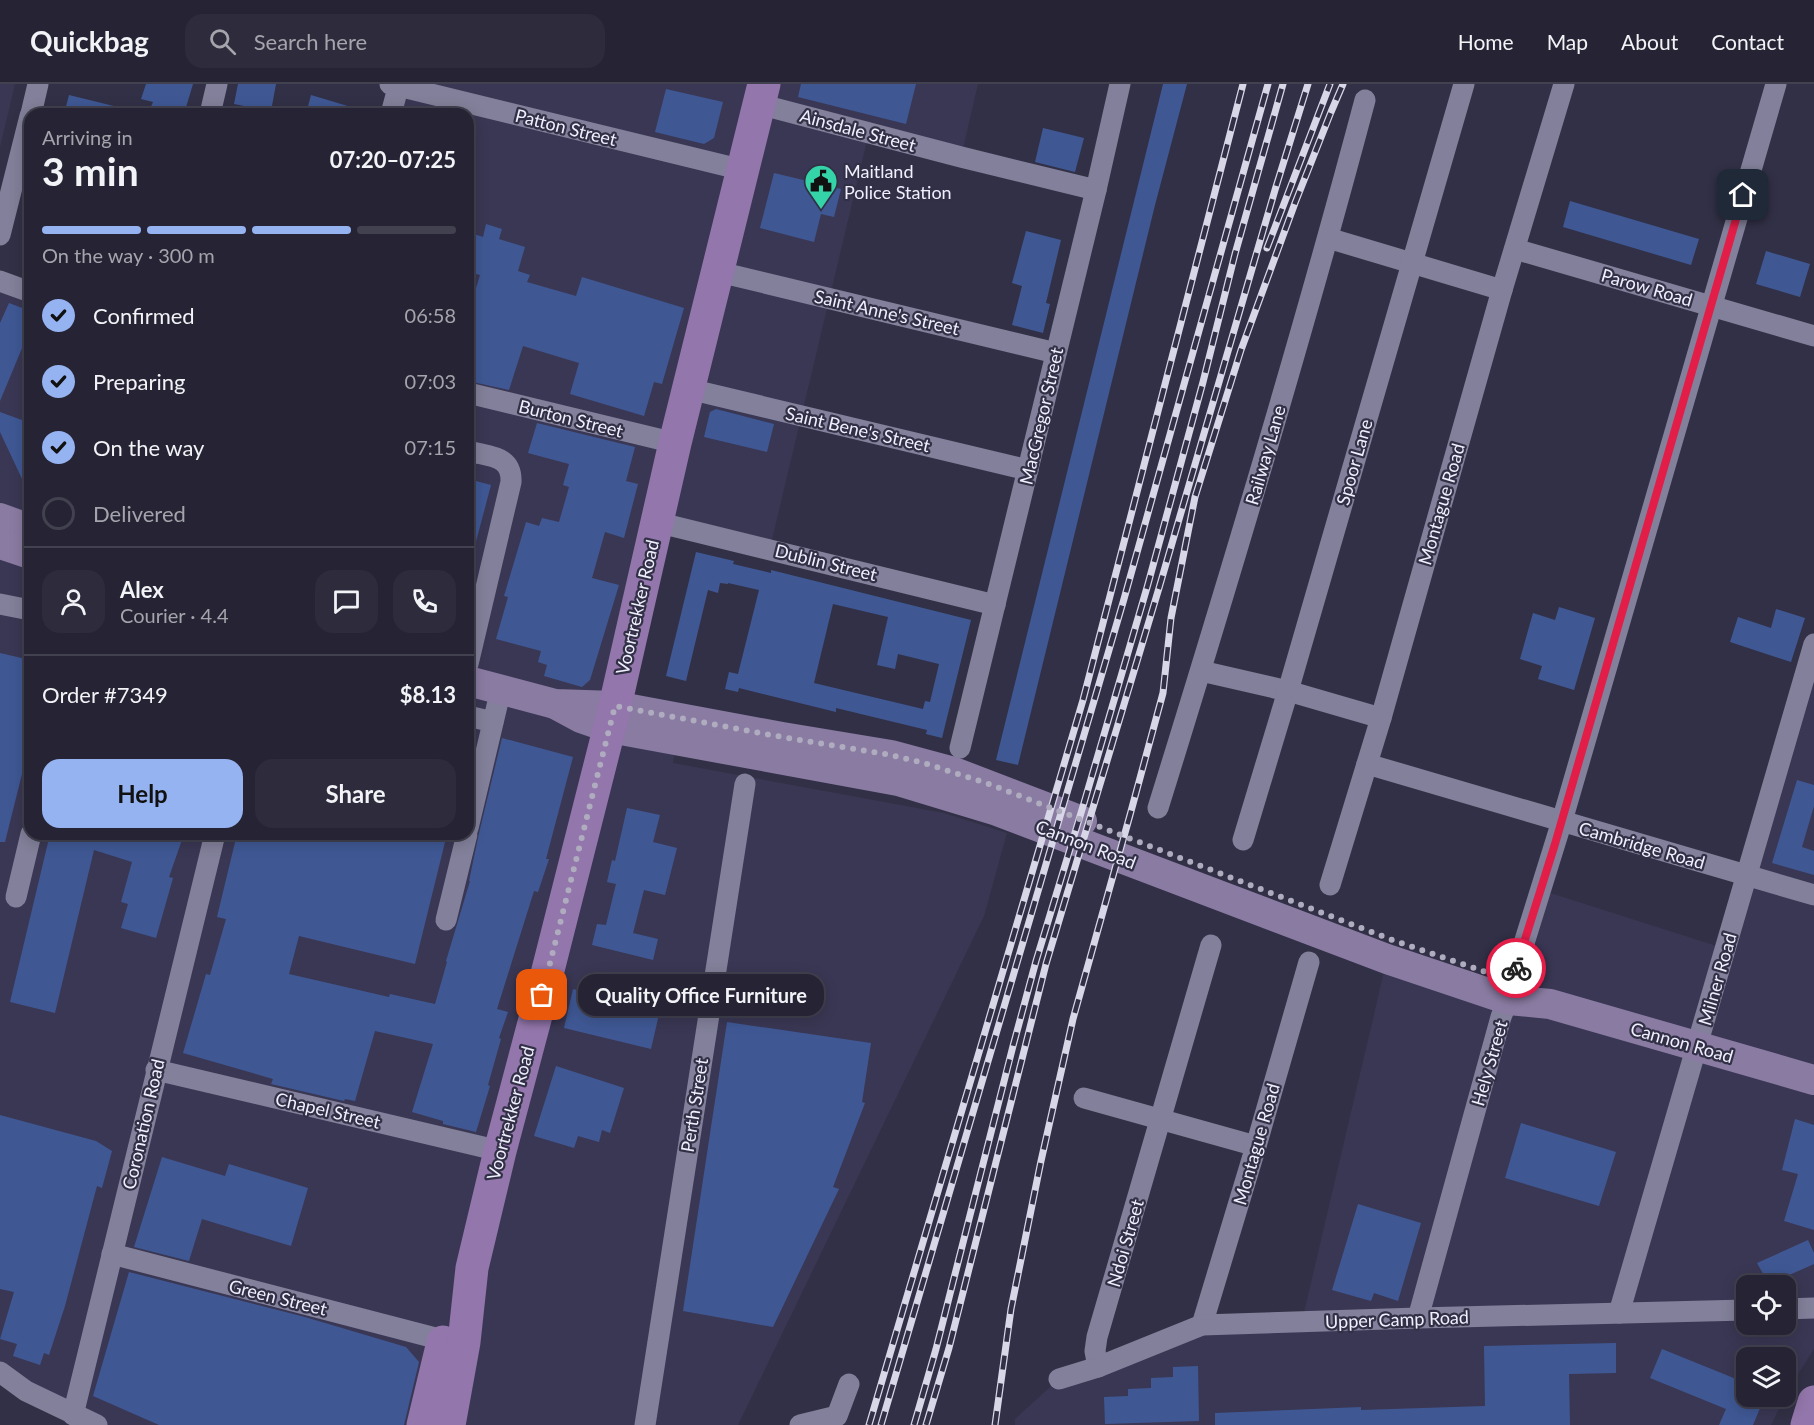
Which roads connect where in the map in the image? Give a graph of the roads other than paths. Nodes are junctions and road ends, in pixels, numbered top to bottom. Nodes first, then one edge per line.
1 (38, 84) edge
2 (217, 84) edge
3 (1120, 84) edge
4 (1464, 84) edge
5 (1564, 84) edge
6 (1776, 84) edge
7 (396, 85) edge
8 (762, 94) edge
9 (1365, 100) dead end
10 (32, 108) edge
11 (211, 108) edge
12 (392, 108) edge
13 (24, 139) edge
14 (742, 170) junction
15 (1096, 190) junction
16 (0, 235) edge
17 (1328, 238) junction
18 (1515, 249) junction
19 (1412, 263) junction
20 (719, 272) junction
21 (0, 281) edge
22 (24, 290) edge
23 (1502, 290) junction
24 (1711, 306) junction
25 (1814, 336) edge
26 (1056, 352) junction
27 (689, 389) junction
28 (474, 394) edge
29 (675, 443) junction
30 (474, 453) edge
31 (1028, 470) junction
32 (0, 518) edge
33 (656, 522) junction
34 (24, 527) edge
35 (0, 544) edge
36 (24, 552) edge
37 (0, 604) edge
38 (995, 605) junction
39 (24, 609) edge
40 (474, 638) edge
41 (1814, 644) edge
42 (1201, 671) junction
43 (474, 682) edge
44 (501, 689) junction
45 (1288, 691) junction
46 (474, 717) edge
47 (612, 717) junction
48 (1381, 718) junction
49 (493, 722) junction
50 (960, 748) dead end
51 (1366, 765) junction
52 (745, 784) dead end
53 (474, 803) edge
54 (1158, 808) dead end
55 (1562, 821) junction
56 (30, 840) edge
57 (213, 840) edge
58 (465, 840) edge
59 (1243, 840) dead end
60 (1746, 875) junction
61 (1330, 885) dead end
62 (1814, 895) edge
63 (16, 897) dead end
64 (446, 920) dead end
65 (1211, 945) dead end
66 (1309, 962) dead end
67 (1512, 991) junction
68 (1698, 1047) junction
69 (156, 1070) junction
70 (1814, 1080) edge
71 (1084, 1098) dead end
72 (1161, 1120) junction
73 (1256, 1146) junction
74 (500, 1151) junction
75 (112, 1254) junction
76 (472, 1268) junction
77 (1814, 1308) edge
78 (1796, 1309) edge
79 (1736, 1310) edge
80 (1618, 1313) junction
81 (1418, 1318) junction
82 (1202, 1325) junction
83 (444, 1340) junction
84 (1098, 1367) junction
85 (0, 1372) edge
86 (1059, 1379) dead end
87 (849, 1384) dead end
88 (1814, 1402) edge
89 (73, 1415) junction
90 (97, 1425) edge
91 (423, 1425) edge
92 (449, 1425) edge
93 (645, 1425) edge
94 (800, 1425) edge
95 (1807, 1425) edge

1 - 10 street
2 - 11 street
3 - 15 street, MacGregor Street
4 - 19 street, Spoor Lane
5 - 18 street, Montague Road
6 - 24 street, Hely Street
7 - 12 street
7 - 14 street, Patton Street
8 - 14 main road, Voortrekker Road
8 - 15 street, Ainsdale Street
9 - 17 street, Railway Lane
13 - 16 street
14 - 20 main road, Voortrekker Road
15 - 26 street, MacGregor Street
17 - 19 street
17 - 42 street, Railway Lane
18 - 23 street, Montague Road
18 - 24 street, Parow Road
19 - 23 street
19 - 45 street, Spoor Lane
20 - 26 street, Saint Anne's Street
20 - 27 main road, Voortrekker Road
21 - 22 street
23 - 48 street, Montague Road
24 - 25 street, Parow Road
24 - 55 street, Hely Street
26 - 31 street, MacGregor Street
27 - 29 main road, Voortrekker Road
27 - 31 street, Saint Bene's Street
28 - 29 street, Burton Street
29 - 33 main road, Voortrekker Road
30 - 40 street
31 - 38 street, MacGregor Street
32 - 34 main road
33 - 38 street, Dublin Street
33 - 47 main road, Voortrekker Road
35 - 36 main road
37 - 39 street
38 - 50 street, MacGregor Street
41 - 60 street, Milner Road
42 - 45 street
42 - 54 street, Railway Lane
43 - 44 main road, Cannon Road
44 - 47 main road, Cannon Road
44 - 49 street
45 - 48 street
45 - 59 street, Spoor Lane
46 - 49 street
47 - 67 main road, Cannon Road
47 - 74 main road, Voortrekker Road
48 - 51 street, Montague Road
49 - 53 street
51 - 55 street, Cambridge Road
51 - 61 street, Montague Road
52 - 93 street, Perth Street
55 - 60 street, Cambridge Road
55 - 67 street, Hely Street
56 - 63 street
57 - 69 street, Coronation Road
58 - 64 street
60 - 62 street, Cambridge Road
60 - 68 street, Milner Road
65 - 72 street, Ndoi Street
66 - 73 street, Montague Road
67 - 68 main road, Cannon Road
67 - 81 street, Hely Street
68 - 70 main road, Cannon Road
68 - 80 street, Milner Road
69 - 74 street, Chapel Street
69 - 75 street, Coronation Road
71 - 72 street
72 - 73 street
72 - 84 street, Ndoi Street
73 - 82 street, Montague Road
74 - 76 main road, Voortrekker Road
75 - 83 street, Green Street
75 - 89 street, Coronation Road
76 - 83 main road, Voortrekker Road
76 - 92 main road, Voortrekker Road
77 - 78 street
79 - 80 street, Upper Camp Road
80 - 81 street, Upper Camp Road
81 - 82 street, Upper Camp Road
82 - 84 street, Upper Camp Road
83 - 91 main road, Voortrekker Road
84 - 86 street, Upper Camp Road
85 - 89 street
87 - 94 street
88 - 95 main road
89 - 90 street

